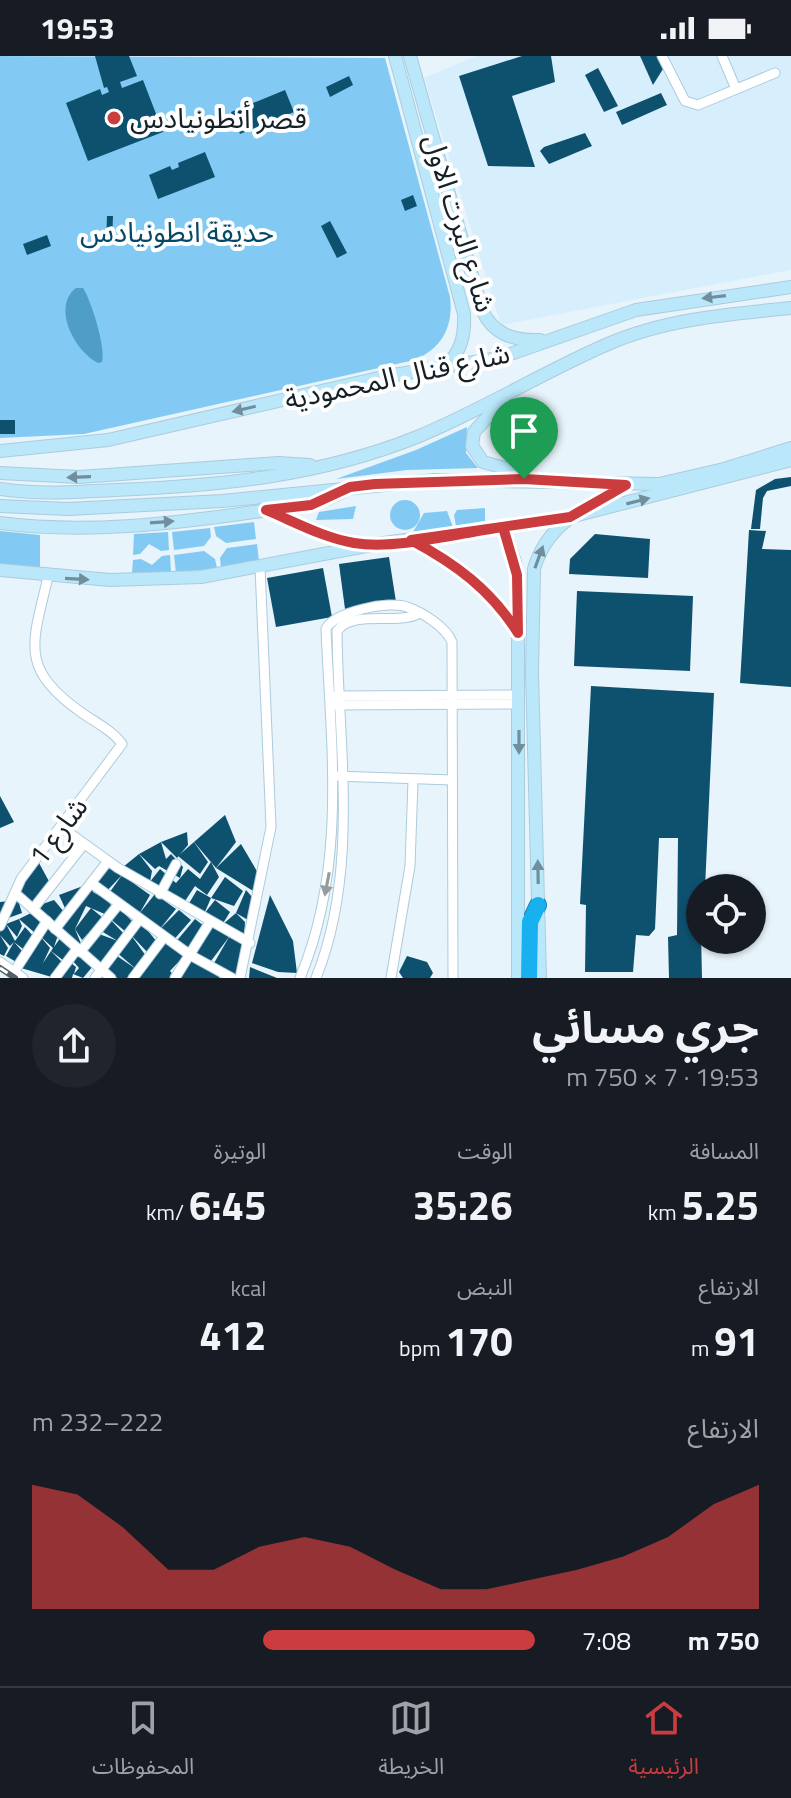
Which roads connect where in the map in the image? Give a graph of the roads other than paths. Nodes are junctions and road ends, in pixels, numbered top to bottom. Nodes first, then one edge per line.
1 (395, 56) edge
2 (410, 56) edge
3 (662, 56) edge
4 (722, 56) edge
5 (775, 73) dead end
6 (736, 89) junction
7 (429, 123) junction
8 (414, 126) junction
9 (791, 287) edge
10 (791, 308) edge
11 (555, 339) junction
12 (444, 368) junction
13 (508, 394) junction
14 (791, 448) edge
15 (0, 451) edge
16 (791, 460) edge
17 (325, 467) junction
18 (0, 473) edge
19 (524, 479) junction
20 (626, 485) junction
21 (350, 487) junction
22 (0, 489) edge
23 (0, 506) edge
24 (266, 510) junction
25 (570, 517) junction
26 (0, 523) edge
27 (503, 527) junction
28 (411, 540) junction
29 (377, 544) junction
30 (260, 567) junction
31 (0, 570) edge
32 (48, 577) junction
33 (518, 633) junction
34 (519, 699) junction
35 (454, 700) junction
36 (334, 701) junction
37 (336, 776) junction
38 (413, 780) junction
39 (452, 780) junction
40 (61, 827) junction
41 (84, 844) junction
42 (108, 861) junction
43 (176, 864) dead end
44 (91, 883) junction
45 (15, 893) junction
46 (160, 894) junction
47 (118, 905) junction
48 (538, 905) junction
49 (33, 909) junction
50 (139, 920) junction
51 (210, 922) junction
52 (51, 925) junction
53 (0, 926) edge
54 (164, 937) junction
55 (250, 943) junction
56 (79, 950) junction
57 (190, 955) junction
58 (0, 962) edge
59 (98, 974) edge
60 (18, 975) edge
61 (55, 978) edge
62 (111, 978) edge
63 (133, 978) edge
64 (175, 978) edge
65 (232, 978) edge
66 (240, 978) edge
67 (300, 978) edge
68 (316, 978) edge
69 (391, 978) edge
70 (453, 978) edge
71 (518, 978) edge
72 (529, 978) edge
73 (540, 978) edge

1 - 8 main road, شارع البرت الاول
2 - 7 main road, شارع البرت الاول
3 - 6 street
4 - 6 street
5 - 6 street
7 - 8 main road
7 - 11 main road, شارع البرت الاول
8 - 12 main road, شارع البرت الاول
9 -> 11 main road, شارع قنال المحمودية
10 - 13 main road, شارع قنال المحمودية
11 - 12 main road, شارع قنال المحمودية
12 -> 15 main road, شارع قنال المحمودية
13 - 17 main road, شارع قنال المحمودية
13 - 19 main road
14 - 20 main road
25 -> 16 main road
17 -> 18 main road
17 - 22 main road
19 - 20 main road
19 - 21 main road
20 - 25 main road
21 - 23 main road
21 - 24 main road
26 -> 24 main road
24 - 29 main road
25 - 27 main road
48 -> 25 main road
27 - 28 main road
27 - 33 main road
28 - 29 main road
28 - 33 main road
29 - 30 main road
32 -> 30 main road
30 - 55 street
31 - 32 main road
32 - 40 street, شارع 1
33 - 34 main road
34 - 35 street
34 -> 71 main road
35 - 36 street
35 - 36 street
35 - 39 street
36 - 37 street
37 - 38 street
37 -> 67 street
37 - 68 street
38 - 39 street
38 - 69 street
39 - 70 street
40 - 41 street
40 - 45 street, شارع 1
41 - 42 street
41 - 49 street
42 - 44 street
42 - 46 street
43 - 46 street
44 - 47 street
44 - 52 street
45 - 49 street
45 - 53 street, شارع 1
46 - 51 street
47 - 50 street
47 - 56 street
48 - 72 highway
48 - 73 main road
49 - 52 street
50 - 54 street
50 - 59 street
51 - 55 street
51 - 57 street
52 - 56 street
52 - 60 street
54 - 57 street
54 - 63 street
55 - 66 street
56 - 59 street
56 - 61 street
57 - 64 street
57 - 65 street
58 - 60 street
59 - 62 street

